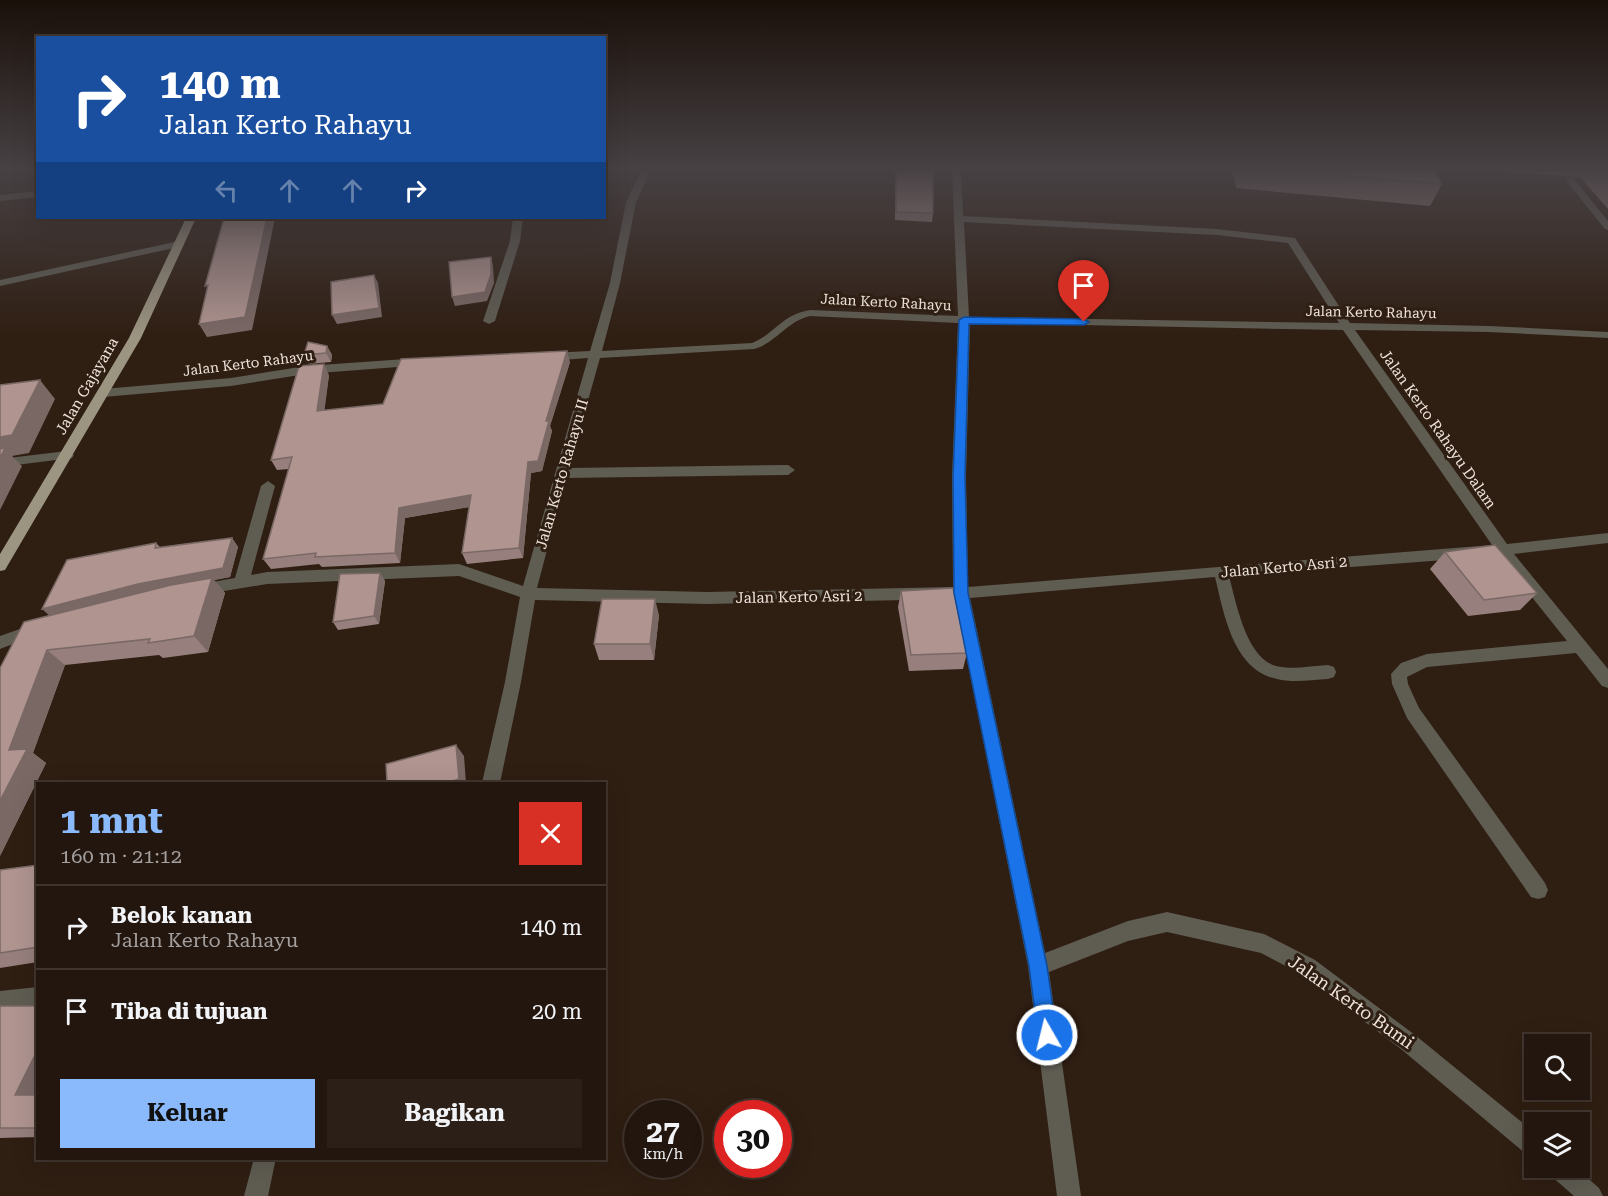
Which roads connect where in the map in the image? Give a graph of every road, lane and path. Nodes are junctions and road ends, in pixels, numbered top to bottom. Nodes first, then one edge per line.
1 (187, 226) edge
2 (517, 226) edge
3 (627, 226) edge
4 (957, 226) edge
5 (1093, 226) edge
6 (179, 244) junction
7 (0, 283) edge
8 (964, 320) junction
9 (489, 321) dead end
10 (1346, 326) junction
11 (1608, 335) edge
12 (596, 355) junction
13 (538, 357) edge
14 (432, 362) edge
15 (103, 393) junction
16 (67, 455) junction
17 (0, 463) edge
18 (788, 470) dead end
19 (562, 473) junction
20 (268, 486) dead end
21 (1608, 538) edge
22 (1503, 550) junction
23 (0, 566) edge
24 (1221, 572) junction
25 (241, 582) junction
26 (184, 592) edge
27 (961, 593) junction
28 (528, 594) junction
29 (47, 626) edge
30 (0, 642) edge
31 (1582, 646) junction
32 (1328, 672) dead end
33 (1608, 681) edge
34 (491, 782) edge
35 (1538, 890) dead end
36 (1038, 966) junction
37 (36, 997) edge
38 (0, 1001) edge
39 (1524, 1138) edge
40 (265, 1160) edge
41 (1571, 1178) edge
42 (256, 1196) edge
43 (1069, 1196) edge
44 (1591, 1196) edge

1 - 6 main road, Jalan Gajayana
2 - 9 street
3 - 12 street, Jalan Kerto Rahayu II
4 - 8 street
5 - 10 street, Jalan Kerto Rahayu Dalam
6 - 7 street
6 - 15 main road, Jalan Gajayana
8 - 10 street, Jalan Kerto Rahayu
8 - 12 street, Jalan Kerto Rahayu
8 - 27 street
10 - 11 street, Jalan Kerto Rahayu
10 - 22 street, Jalan Kerto Rahayu Dalam
12 - 13 street, Jalan Kerto Rahayu
12 - 19 street, Jalan Kerto Rahayu II
14 - 15 street, Jalan Kerto Rahayu
15 - 16 main road, Jalan Gajayana
16 - 17 street
16 - 23 main road, Jalan Gajayana
18 - 19 street
19 - 28 street, Jalan Kerto Rahayu II
20 - 25 street
21 - 22 street, Jalan Kerto Asri 2
22 - 24 street, Jalan Kerto Asri 2
22 - 31 street, Jalan Kerto Rahayu Dalam
24 - 27 street, Jalan Kerto Asri 2
24 - 32 street
25 - 26 street, Jalan Kerto Asri 2
25 - 28 street, Jalan Kerto Asri 2
27 - 28 street, Jalan Kerto Asri 2
27 - 36 street
28 - 34 street, Jalan Kerto Rahayu II
29 - 30 street
31 - 33 street, Jalan Kerto Rahayu Dalam
31 - 35 street
36 - 39 street, Jalan Kerto Bumi
36 - 43 street
37 - 38 street
40 - 42 street
41 - 44 street

